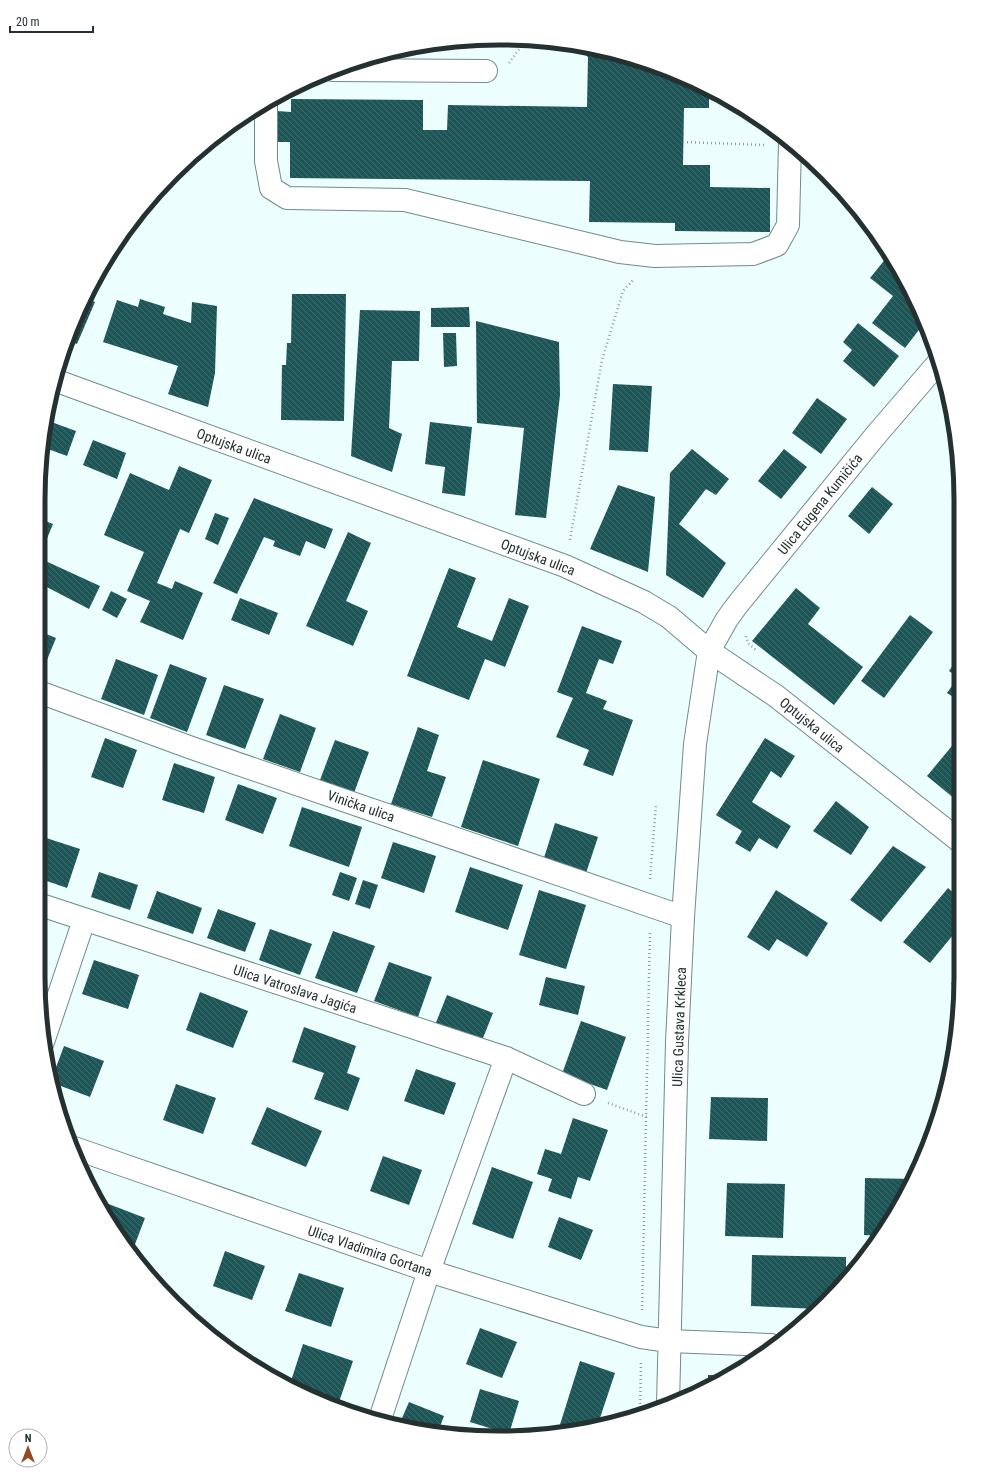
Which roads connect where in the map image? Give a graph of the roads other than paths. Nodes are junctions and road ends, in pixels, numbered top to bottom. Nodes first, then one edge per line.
1 (350, 70) edge
2 (486, 71) dead end
3 (266, 110) edge
4 (789, 150) edge
5 (934, 367) edge
6 (60, 382) edge
7 (709, 651) junction
8 (45, 694) edge
9 (954, 836) edge
10 (45, 906) edge
11 (683, 917) junction
12 (84, 920) junction
13 (48, 1027) edge
14 (506, 1058) junction
15 (584, 1094) road end
16 (80, 1150) edge
17 (429, 1272) junction
18 (669, 1341) junction
19 (765, 1345) edge
20 (668, 1398) edge
21 (381, 1416) edge

1 - 2 street
3 - 4 street
5 - 7 street, Ulica Eugena Kumičića
6 - 7 street, Optujska ulica
7 - 9 street, Optujska ulica
7 - 11 street, Ulica Gustava Krkleca
8 - 11 street, Vinička ulica
10 - 12 street, Ulica Vatroslava Jagića
11 - 18 street, Ulica Gustava Krkleca
12 - 13 street
12 - 14 street, Ulica Vatroslava Jagića
14 - 15 street, Ulica Vatroslava Jagića
14 - 17 street
16 - 17 street, Ulica Vladimira Gortana
17 - 18 street, Ulica Vladimira Gortana
17 - 21 street
18 - 19 street, Ulica Vladimira Gortana
18 - 20 street, Ulica Gustava Krkleca

